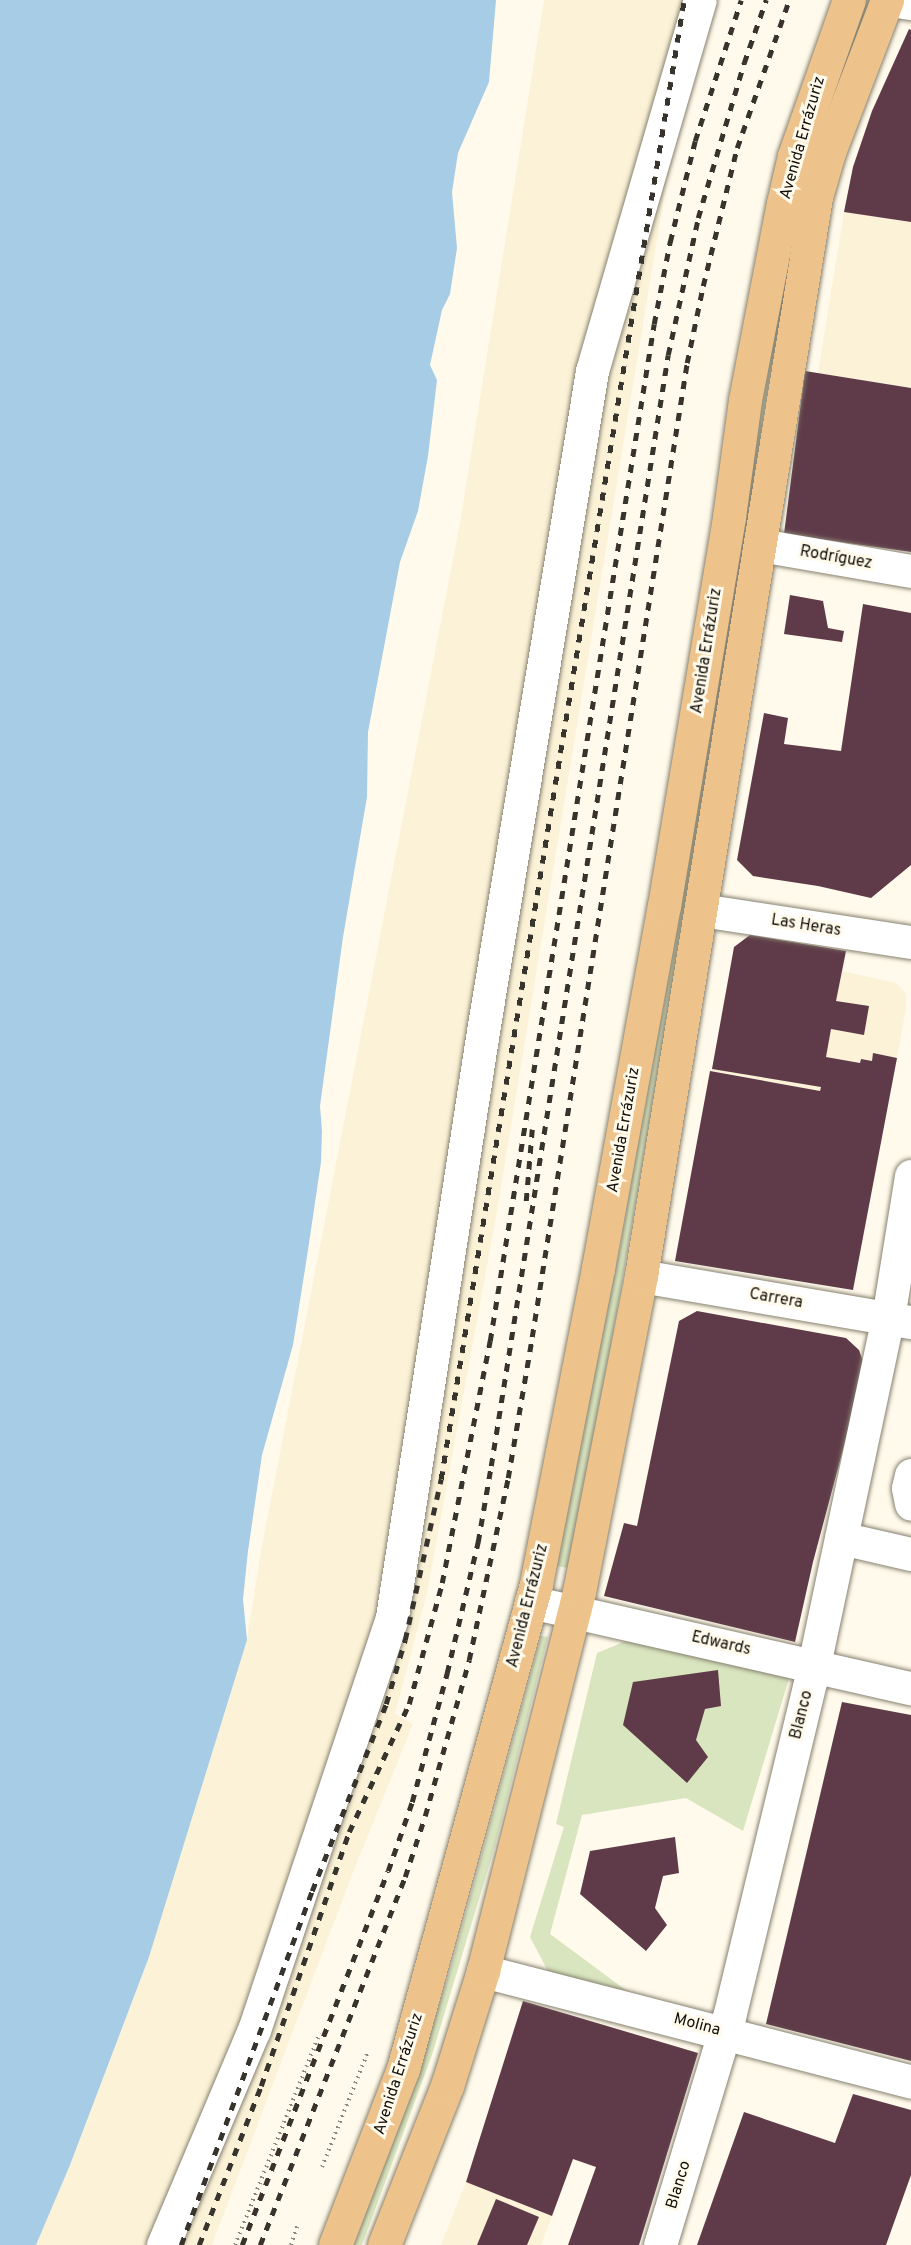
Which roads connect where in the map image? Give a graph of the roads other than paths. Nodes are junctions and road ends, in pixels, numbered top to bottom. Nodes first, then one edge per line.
1 (700, 0) edge
2 (849, 0) edge
3 (889, 0) edge
4 (911, 3) edge
5 (760, 545) junction
6 (911, 571) edge
7 (701, 910) junction
8 (911, 942) edge
9 (911, 1176) edge
10 (641, 1276) junction
11 (899, 1320) edge
12 (911, 1475) edge
13 (911, 1504) edge
14 (841, 1538) junction
15 (911, 1554) edge
16 (531, 1602) junction
17 (574, 1611) junction
18 (814, 1665) junction
19 (911, 1688) edge
20 (483, 1971) junction
21 (725, 2032) junction
22 (911, 2082) edge
23 (163, 2245) edge
24 (335, 2245) edge
25 (384, 2245) edge
26 (660, 2245) edge

1 - 23 street
2 - 16 main road, Avenida Errázuriz
3 - 4 street
3 - 5 main road, Avenida Errázuriz
5 - 6 street, Rodríguez
5 - 7 main road, Avenida Errázuriz
7 - 8 street, Las Heras
7 - 10 main road, Avenida Errázuriz
9 - 11 street, Blanco
10 - 11 street, Carrera
10 - 17 main road, Avenida Errázuriz
11 - 14 street, Blanco
12 - 13 street
14 - 15 street
14 - 18 street, Blanco
16 - 17 street, Edwards
16 - 24 main road, Avenida Errázuriz
17 - 18 street, Edwards
17 - 20 main road, Avenida Errázuriz
18 - 19 street, Edwards
18 - 21 street, Blanco
20 - 21 street, Molina
20 - 25 main road, Avenida Errázuriz
21 - 22 street, Molina
21 - 26 street, Blanco

